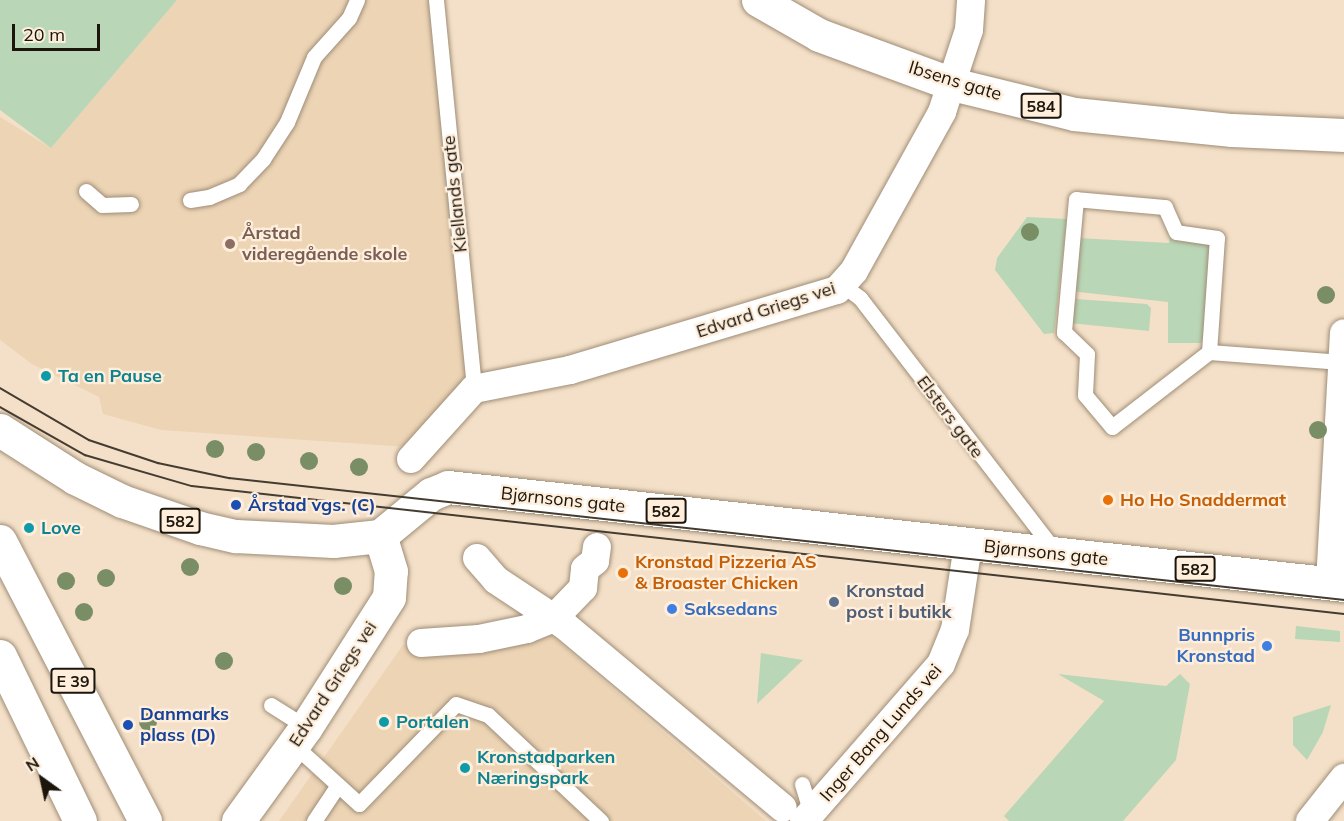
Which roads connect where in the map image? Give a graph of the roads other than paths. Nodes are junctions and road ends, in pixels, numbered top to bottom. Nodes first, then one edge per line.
1 (357, 0) edge
2 (436, 0) edge
3 (758, 0) edge
4 (971, 0) edge
5 (952, 84) junction
6 (1344, 135) edge
7 (86, 191) dead end
8 (190, 200) dead end
9 (131, 204) dead end
10 (837, 290) junction
11 (1344, 333) edge
12 (1209, 352) junction
13 (1342, 362) junction
14 (474, 389) junction
15 (0, 430) edge
16 (411, 459) dead end
17 (380, 536) junction
18 (0, 541) edge
19 (968, 545) junction
20 (597, 547) dead end
21 (1059, 555) junction
22 (477, 558) dead end
23 (1337, 584) edge
24 (554, 618) junction
25 (421, 643) dead end
26 (0, 656) edge
27 (271, 705) dead end
28 (300, 736) junction
29 (1344, 778) edge
30 (802, 784) dead end
31 (339, 785) junction
32 (804, 816) edge
33 (80, 821) edge
34 (145, 821) edge
35 (238, 821) edge
36 (314, 821) edge
37 (601, 821) edge
38 (1310, 821) edge

1 - 8 lane
2 - 14 lane, Kiellands gate
3 - 5 main road, Ibsens gate / 584
4 - 5 street, Edvard Griegs vei
5 - 6 main road, Ibsens gate / 584
5 - 10 street, Edvard Griegs vei
7 - 9 lane
10 - 14 street, Edvard Griegs vei
10 - 21 lane, Elsters gate
11 - 13 street
12 - 12 lane
12 - 13 lane
13 - 23 street
14 - 16 street
15 - 17 main road, 582
17 - 19 main road, Bjørnsons gate / 582
17 - 28 main road, Edvard Griegs vei
18 - 34 main road, E 39
19 - 21 main road, Bjørnsons gate / 582
19 - 32 street, Inger Bang Lunds vei
20 - 24 street
21 - 23 main road, Bjørnsons gate / 582
22 - 24 street
24 - 25 street
24 - 32 street
26 - 33 main road
27 - 28 lane
28 - 31 lane
28 - 35 main road, Edvard Griegs vei
29 - 38 street
30 - 32 lane
31 - 36 lane
31 - 37 lane

